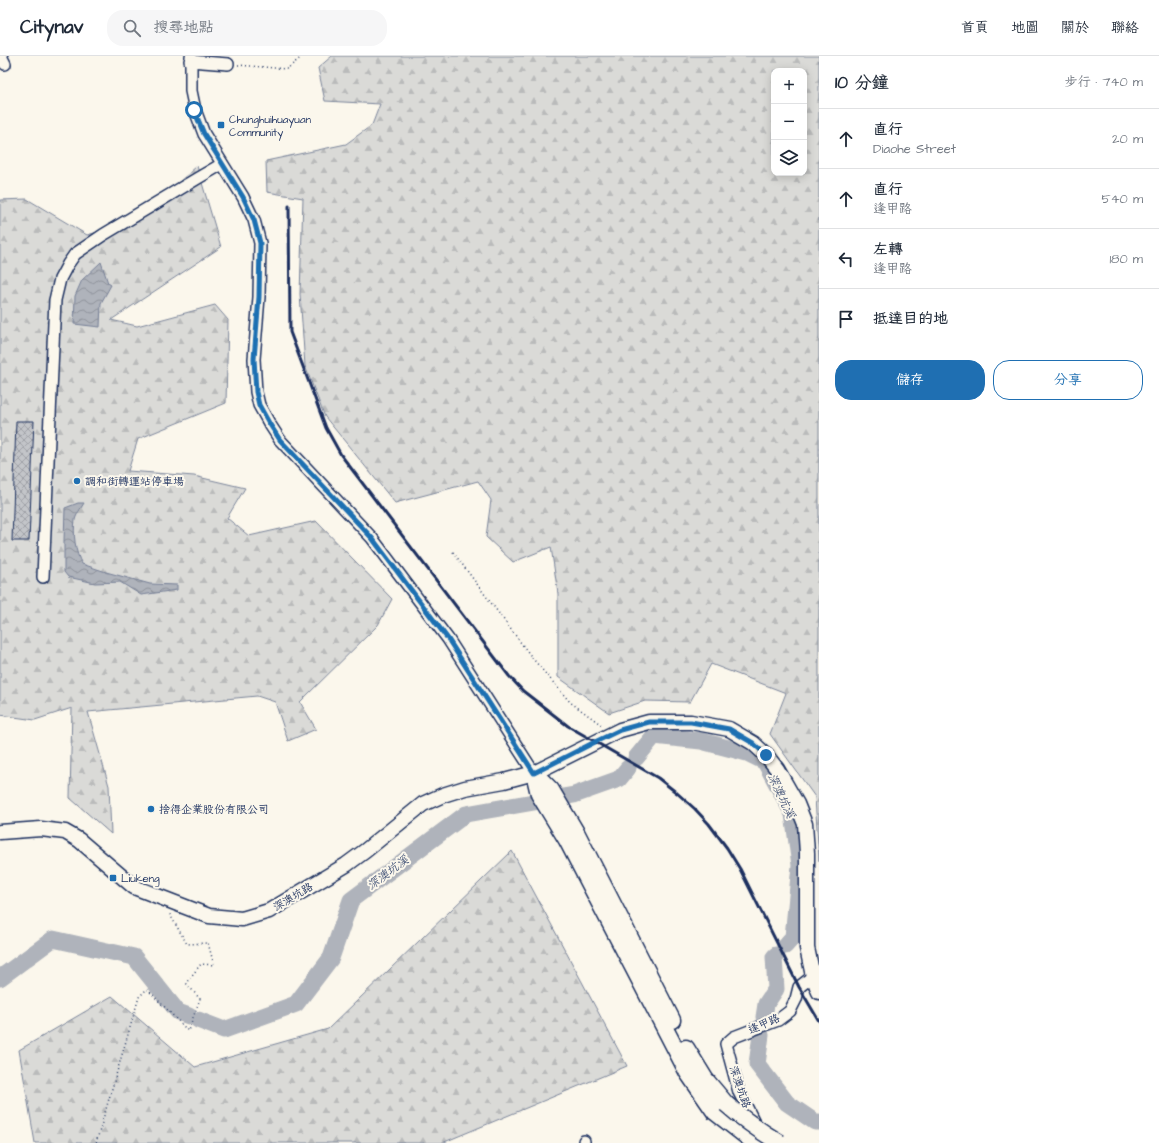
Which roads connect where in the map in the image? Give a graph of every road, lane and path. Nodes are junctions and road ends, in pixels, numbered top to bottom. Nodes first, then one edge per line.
1 (301, 56) edge
2 (191, 58) edge
3 (228, 64) joint
4 (222, 164) junction
5 (453, 552) dead end
6 (43, 577) dead end
7 (613, 733) junction
8 (534, 773) junction
9 (0, 832) edge
10 (160, 897) junction
11 (813, 976) junction
12 (819, 992) edge
13 (742, 1034) joint
14 (720, 1108) junction
15 (96, 1143) edge
16 (754, 1143) edge
17 (771, 1143) edge
18 (780, 1143) edge

1 - 3 path
2 - 3 street
2 - 4 street
4 - 6 street
4 - 8 street
5 - 7 path
7 - 8 main road
7 - 11 main road
8 - 10 main road, 深澳坑路
8 - 14 highway
9 - 10 main road, 深澳坑路
10 - 15 path
11 - 12 main road
11 - 13 street, 逢甲路
13 - 17 street, 深澳坑路
14 - 16 highway
14 - 18 highway, bridge

